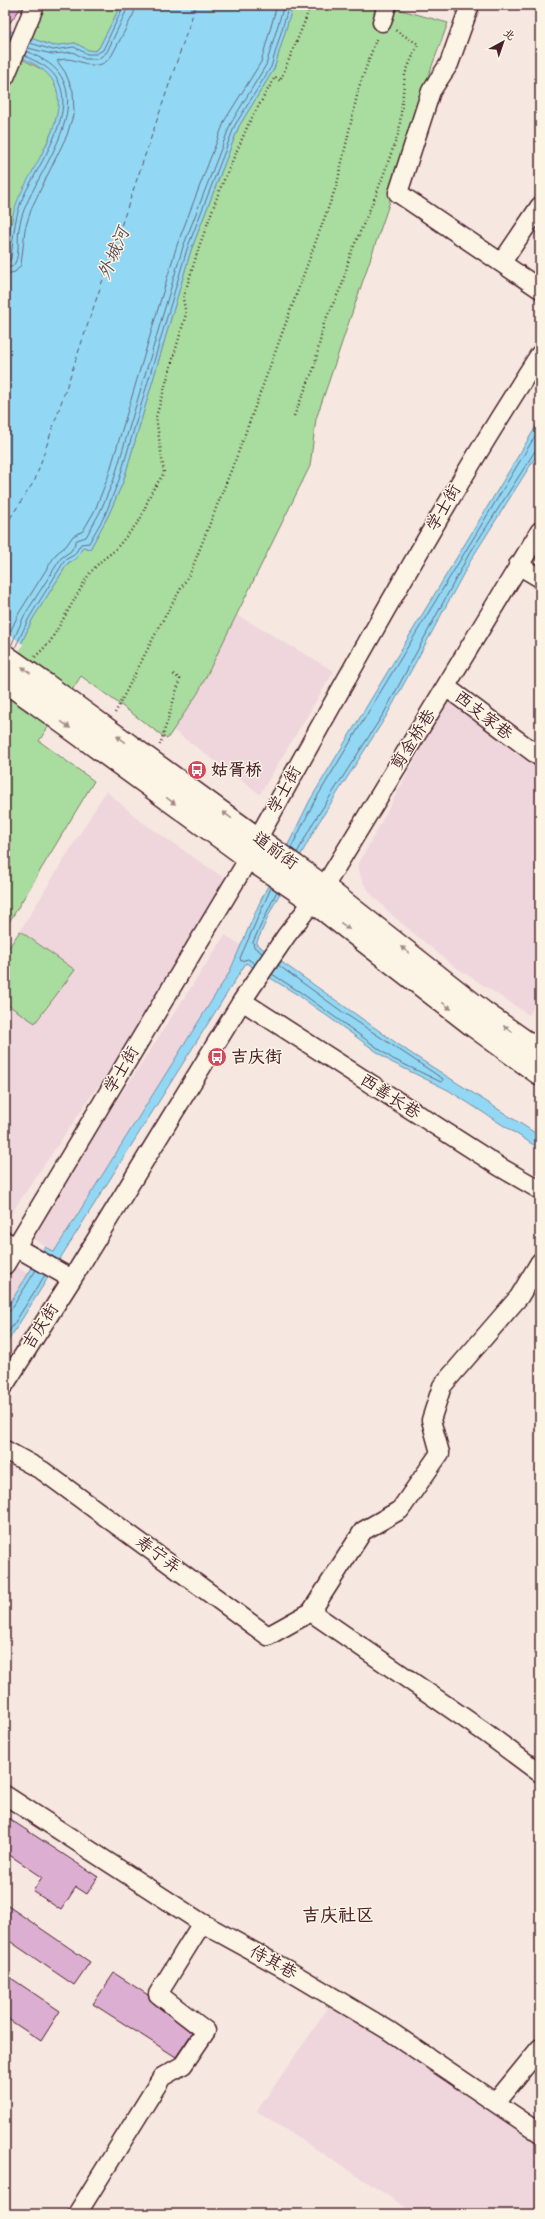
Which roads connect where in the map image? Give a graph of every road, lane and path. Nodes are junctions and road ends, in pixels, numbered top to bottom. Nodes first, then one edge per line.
1 (35, 5) edge
2 (310, 5) edge
3 (470, 5) edge
4 (384, 14) edge
5 (5, 77) edge
6 (540, 206) edge
7 (502, 262) junction
8 (540, 289) edge
9 (540, 354) edge
10 (294, 416) dead end
11 (540, 532) edge
12 (518, 565) junction
13 (540, 578) edge
14 (5, 656) edge
15 (31, 661) dead end
16 (173, 674) dead end
17 (5, 680) edge
18 (446, 688) junction
19 (40, 693) junction
20 (108, 729) junction
21 (540, 757) edge
22 (154, 763) junction
23 (258, 838) junction
24 (264, 860) junction
25 (319, 894) junction
26 (242, 1001) junction
27 (540, 1052) edge
28 (540, 1074) edge
29 (540, 1190) edge
30 (17, 1247) edge
31 (540, 1262) edge
32 (5, 1265) edge
33 (69, 1277) junction
34 (5, 1384) edge
35 (5, 1450) edge
36 (311, 1612) junction
37 (540, 1774) edge
38 (5, 1795) edge
39 (202, 1923) junction
40 (540, 2048) edge
41 (496, 2102) junction
42 (540, 2133) edge
43 (77, 2214) edge

1 - 5 street
2 - 15 path
3 - 7 street
4 - 10 path
4 - 20 path
6 - 7 street
7 - 8 street
9 - 23 street, 学士街
11 - 12 street, 剪金桥巷
12 - 13 street
12 - 18 street, 剪金桥巷
19 -> 14 main road, 道前街, bridge
16 - 22 path
17 - 19 main road, 道前街, bridge
18 - 21 street, 西支家巷
18 - 25 street, 剪金桥巷
19 - 20 main road, 道前街
19 -> 24 main road, 道前街
22 -> 20 main road, 道前街
23 -> 22 main road, 道前街
23 - 24 main road, 道前街
24 - 25 main road, 道前街
24 - 30 street, 学士街
25 - 26 street, 吉庆街
27 -> 25 main road, 道前街
25 -> 28 main road, 道前街
26 - 29 street, 西善长巷
26 - 33 street, 吉庆街
30 - 32 street, 学士街
30 - 33 street
31 - 36 street
33 - 34 street, 吉庆街
35 - 36 street, 寿宁弄
36 - 37 street
38 - 39 street, 侍其巷
39 - 41 street, 侍其巷
39 - 43 street
40 - 41 street
41 - 42 street, 侍其巷

